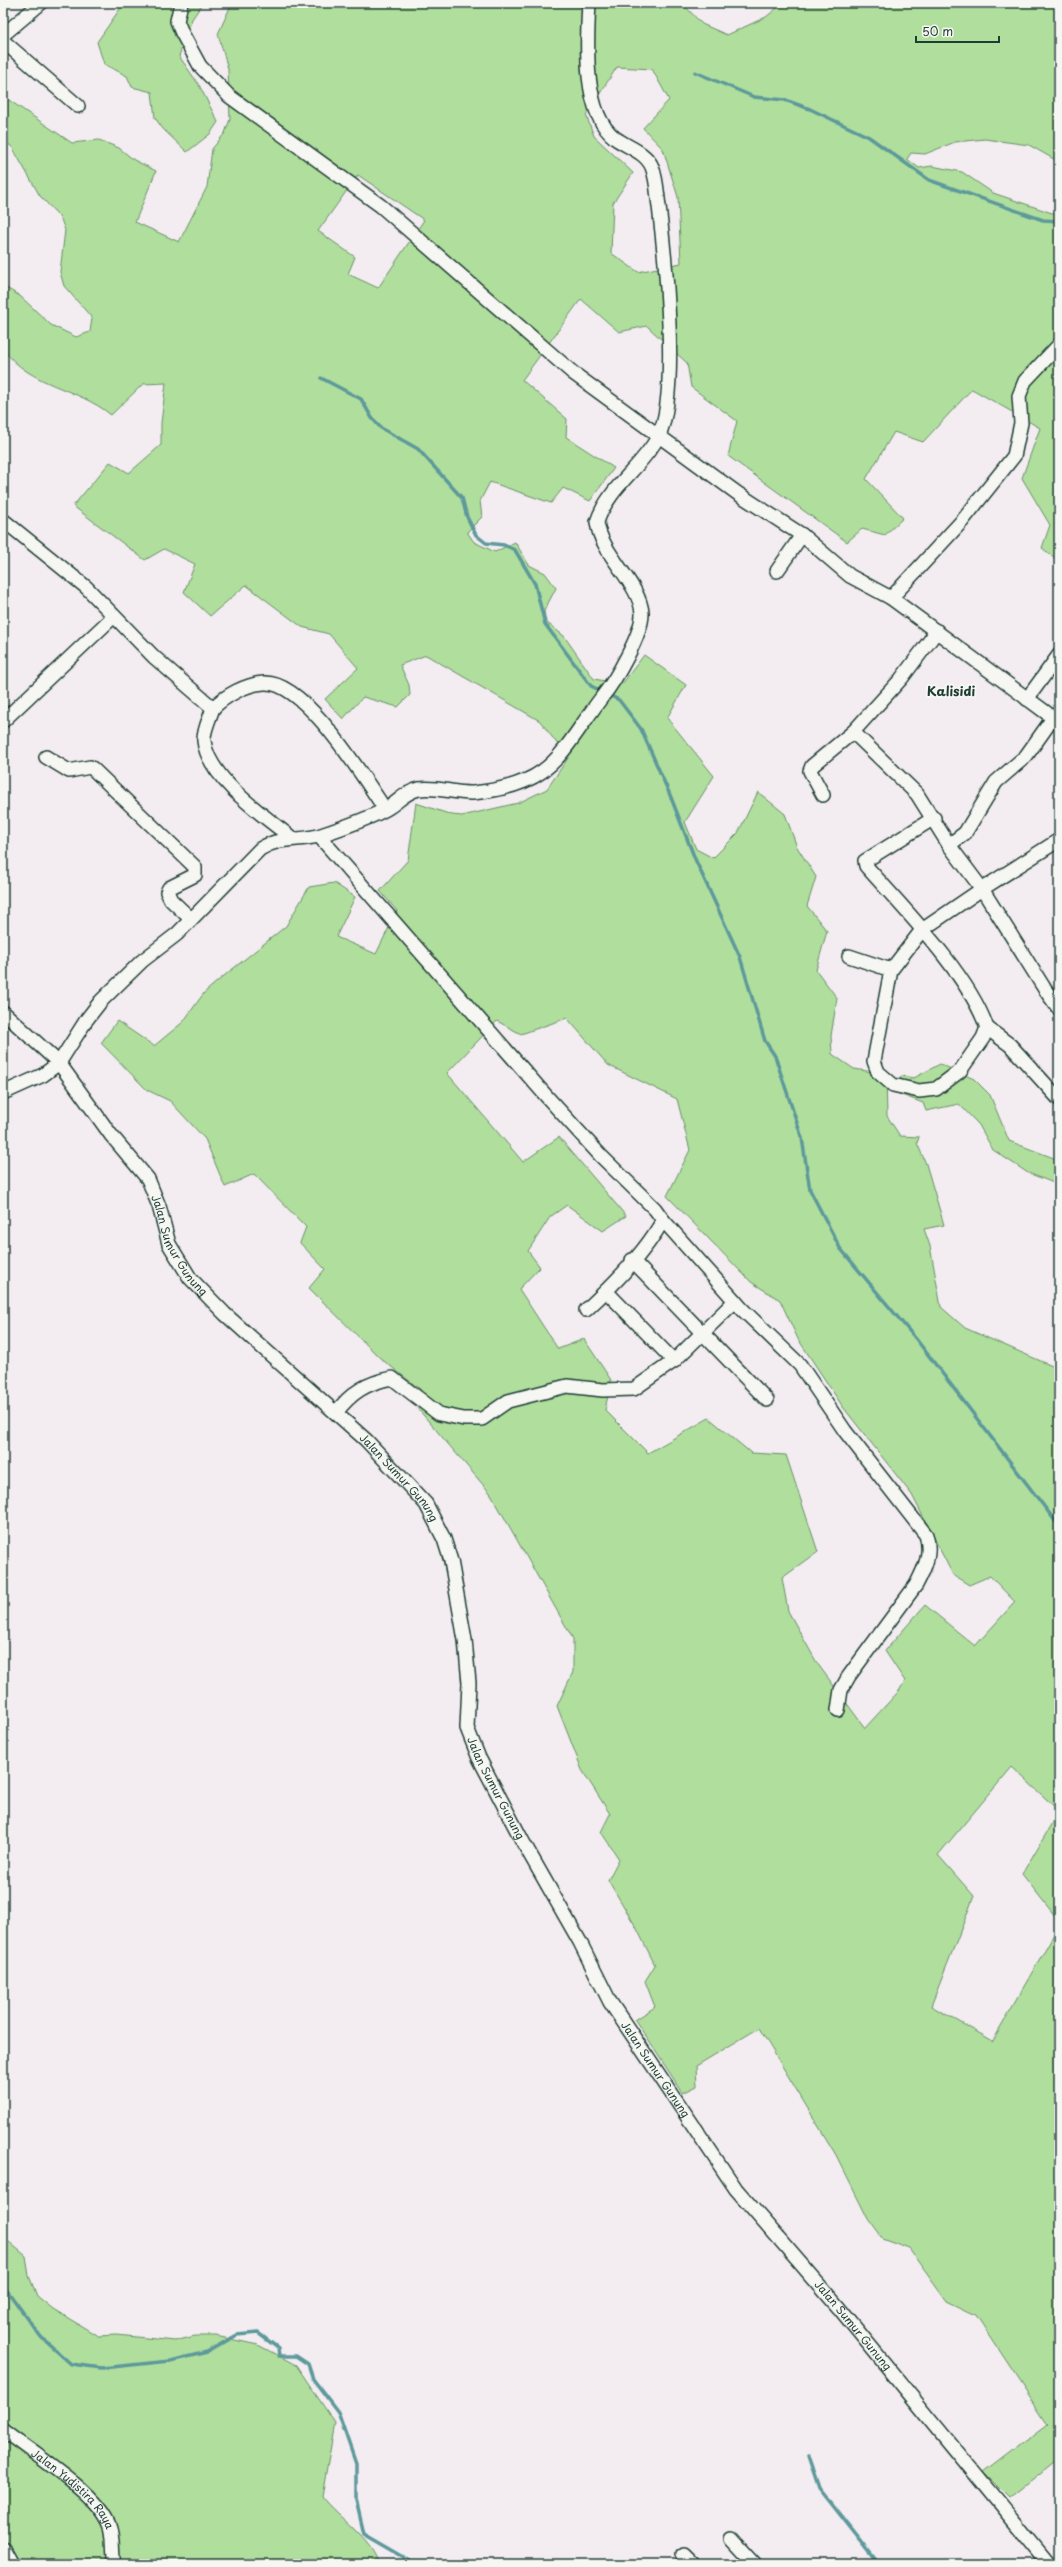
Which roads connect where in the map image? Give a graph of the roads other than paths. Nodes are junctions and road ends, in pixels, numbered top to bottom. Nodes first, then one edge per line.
1 (41, 3) edge
2 (181, 3) edge
3 (589, 3) edge
4 (3, 35) edge
5 (3, 40) edge
6 (78, 106) dead end
7 (1059, 345) edge
8 (658, 436) junction
9 (3, 520) edge
10 (802, 535) junction
11 (777, 571) dead end
12 (891, 598) junction
13 (114, 616) junction
14 (937, 631) junction
15 (1059, 656) edge
16 (1027, 699) junction
17 (213, 708) junction
18 (1056, 720) edge
19 (3, 721) edge
20 (853, 732) junction
21 (46, 757) dead end
22 (823, 794) dead end
23 (385, 809) junction
24 (934, 818) junction
25 (319, 836) junction
26 (292, 838) junction
27 (1059, 840) edge
28 (949, 845) junction
29 (982, 889) junction
30 (191, 919) junction
31 (922, 930) junction
32 (849, 956) dead end
33 (891, 970) junction
34 (1059, 1009) edge
35 (3, 1012) edge
36 (987, 1028) junction
37 (59, 1063) junction
38 (3, 1094) edge
39 (1059, 1099) edge
40 (663, 1220) junction
41 (632, 1260) junction
42 (606, 1291) junction
43 (736, 1301) junction
44 (586, 1310) dead end
45 (703, 1333) junction
46 (674, 1361) junction
47 (767, 1400) dead end
48 (336, 1413) junction
49 (838, 1710) dead end
50 (3, 2430) edge
51 (731, 2538) dead end
52 (3, 2548) edge
53 (682, 2554) dead end
54 (12, 2564) edge
55 (114, 2564) edge
56 (692, 2564) edge
57 (755, 2564) edge
58 (1049, 2564) edge

1 - 4 street
2 - 8 street
3 - 8 street
5 - 6 street
7 - 12 street
8 - 10 street
8 - 23 street
9 - 13 street
10 - 11 street
10 - 12 street
12 - 14 street
13 - 17 street
13 - 19 street
14 - 16 street
14 - 20 street
15 - 16 street
16 - 18 street
17 - 23 street
17 - 26 street
18 - 28 street
20 - 22 street
20 - 24 street
21 - 30 street
23 - 25 street
24 - 28 street
24 - 31 street
25 - 26 street
25 - 40 street
26 - 30 street
27 - 29 street
28 - 29 street
29 - 31 street
29 - 34 street
30 - 37 street
31 - 33 street
31 - 36 street
32 - 33 street
33 - 36 street
35 - 37 street, Jalan Sumur Gunung
36 - 39 street
37 - 38 street
37 - 48 street, Jalan Sumur Gunung
40 - 41 street
40 - 43 street
41 - 42 street
41 - 45 street
42 - 44 street
42 - 46 street
43 - 45 street
43 - 49 street
45 - 46 street
45 - 47 street
46 - 48 street
48 - 58 street, Jalan Sumur Gunung
50 - 55 street, Jalan Yudistira Raya
51 - 57 street
52 - 54 street
53 - 56 street

